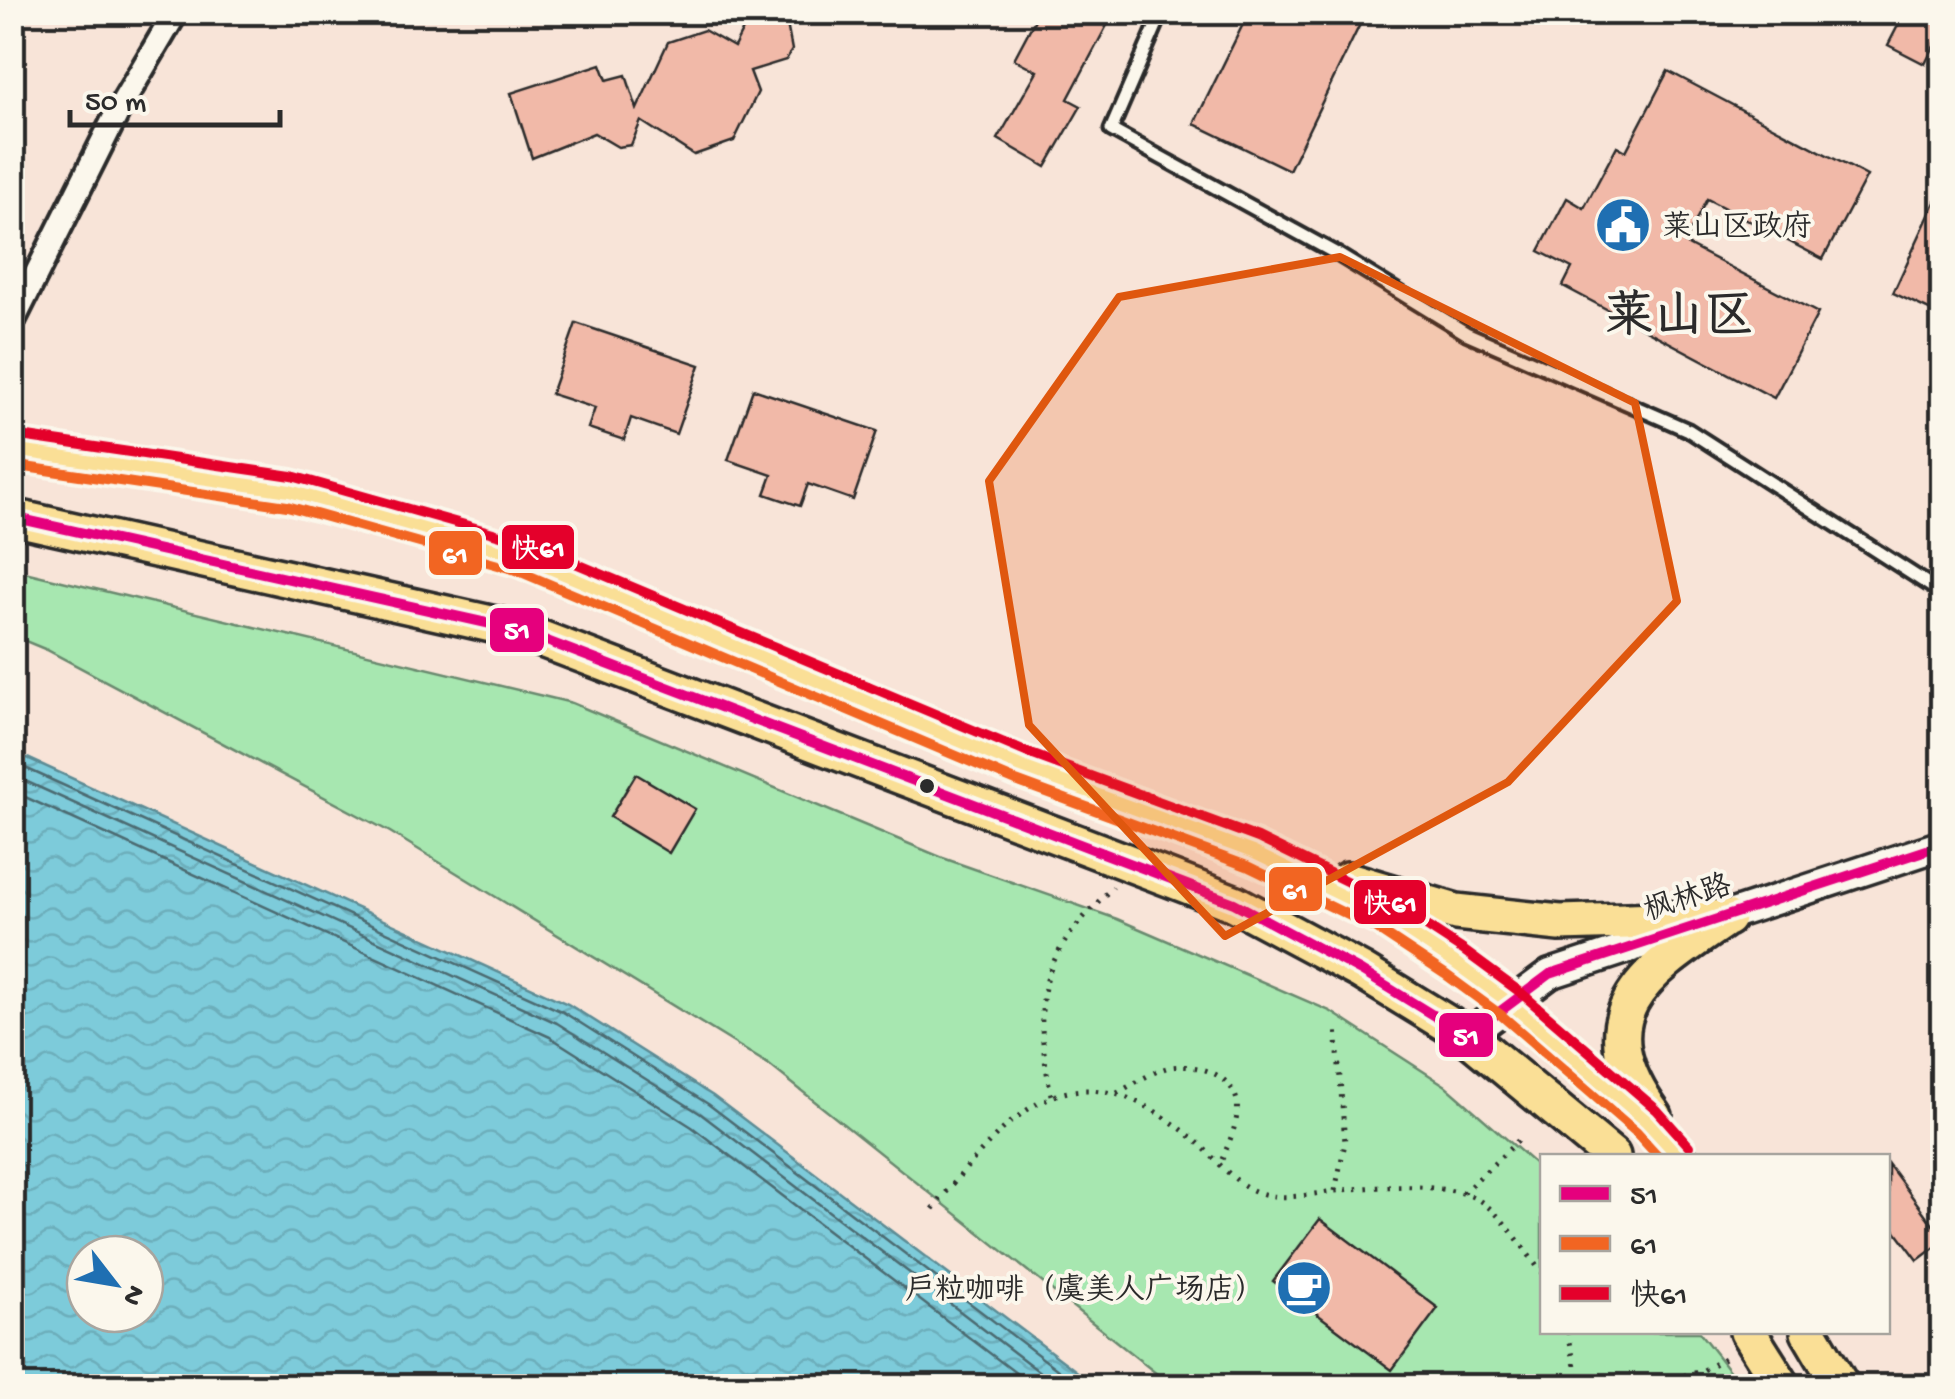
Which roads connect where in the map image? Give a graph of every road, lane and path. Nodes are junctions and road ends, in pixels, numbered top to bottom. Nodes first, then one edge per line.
1 (176, 12) edge
2 (1162, 12) edge
3 (12, 323) edge
4 (12, 450) edge
5 (12, 517) edge
6 (1942, 593) edge
7 (1942, 846) edge
8 (1253, 852) junction
9 (1115, 885) dead end
10 (1727, 918) junction
11 (1510, 1003) junction
12 (1336, 1028) dead end
13 (1467, 1036) junction
14 (1114, 1094) junction
15 (1051, 1095) junction
16 (1524, 1136) dead end
17 (1610, 1154) edge
18 (1679, 1154) edge
19 (1680, 1154) edge
20 (1220, 1163) junction
21 (1334, 1191) junction
22 (1463, 1193) junction
23 (934, 1210) dead end
24 (1540, 1271) edge
25 (1568, 1334) edge
26 (1810, 1334) edge
27 (1739, 1344) edge
28 (1579, 1386) edge
29 (1644, 1386) edge
30 (1782, 1386) edge
31 (1841, 1386) edge

1 - 3 street
2 - 6 lane
4 - 8 main road
5 - 13 main road
7 - 10 street, 枫林路
8 - 10 main road
8 - 11 main road
9 - 15 path
10 - 11 street, 枫林路
10 - 19 main road
11 - 13 street, 枫林路
11 - 18 main road
12 - 21 path
13 - 17 main road
14 - 15 path
14 - 20 path
14 - 20 path
15 - 23 path
16 - 22 path
20 - 21 path
21 - 22 path
22 - 24 path
25 - 28 path
26 - 31 main road
27 - 29 path
27 - 30 main road

